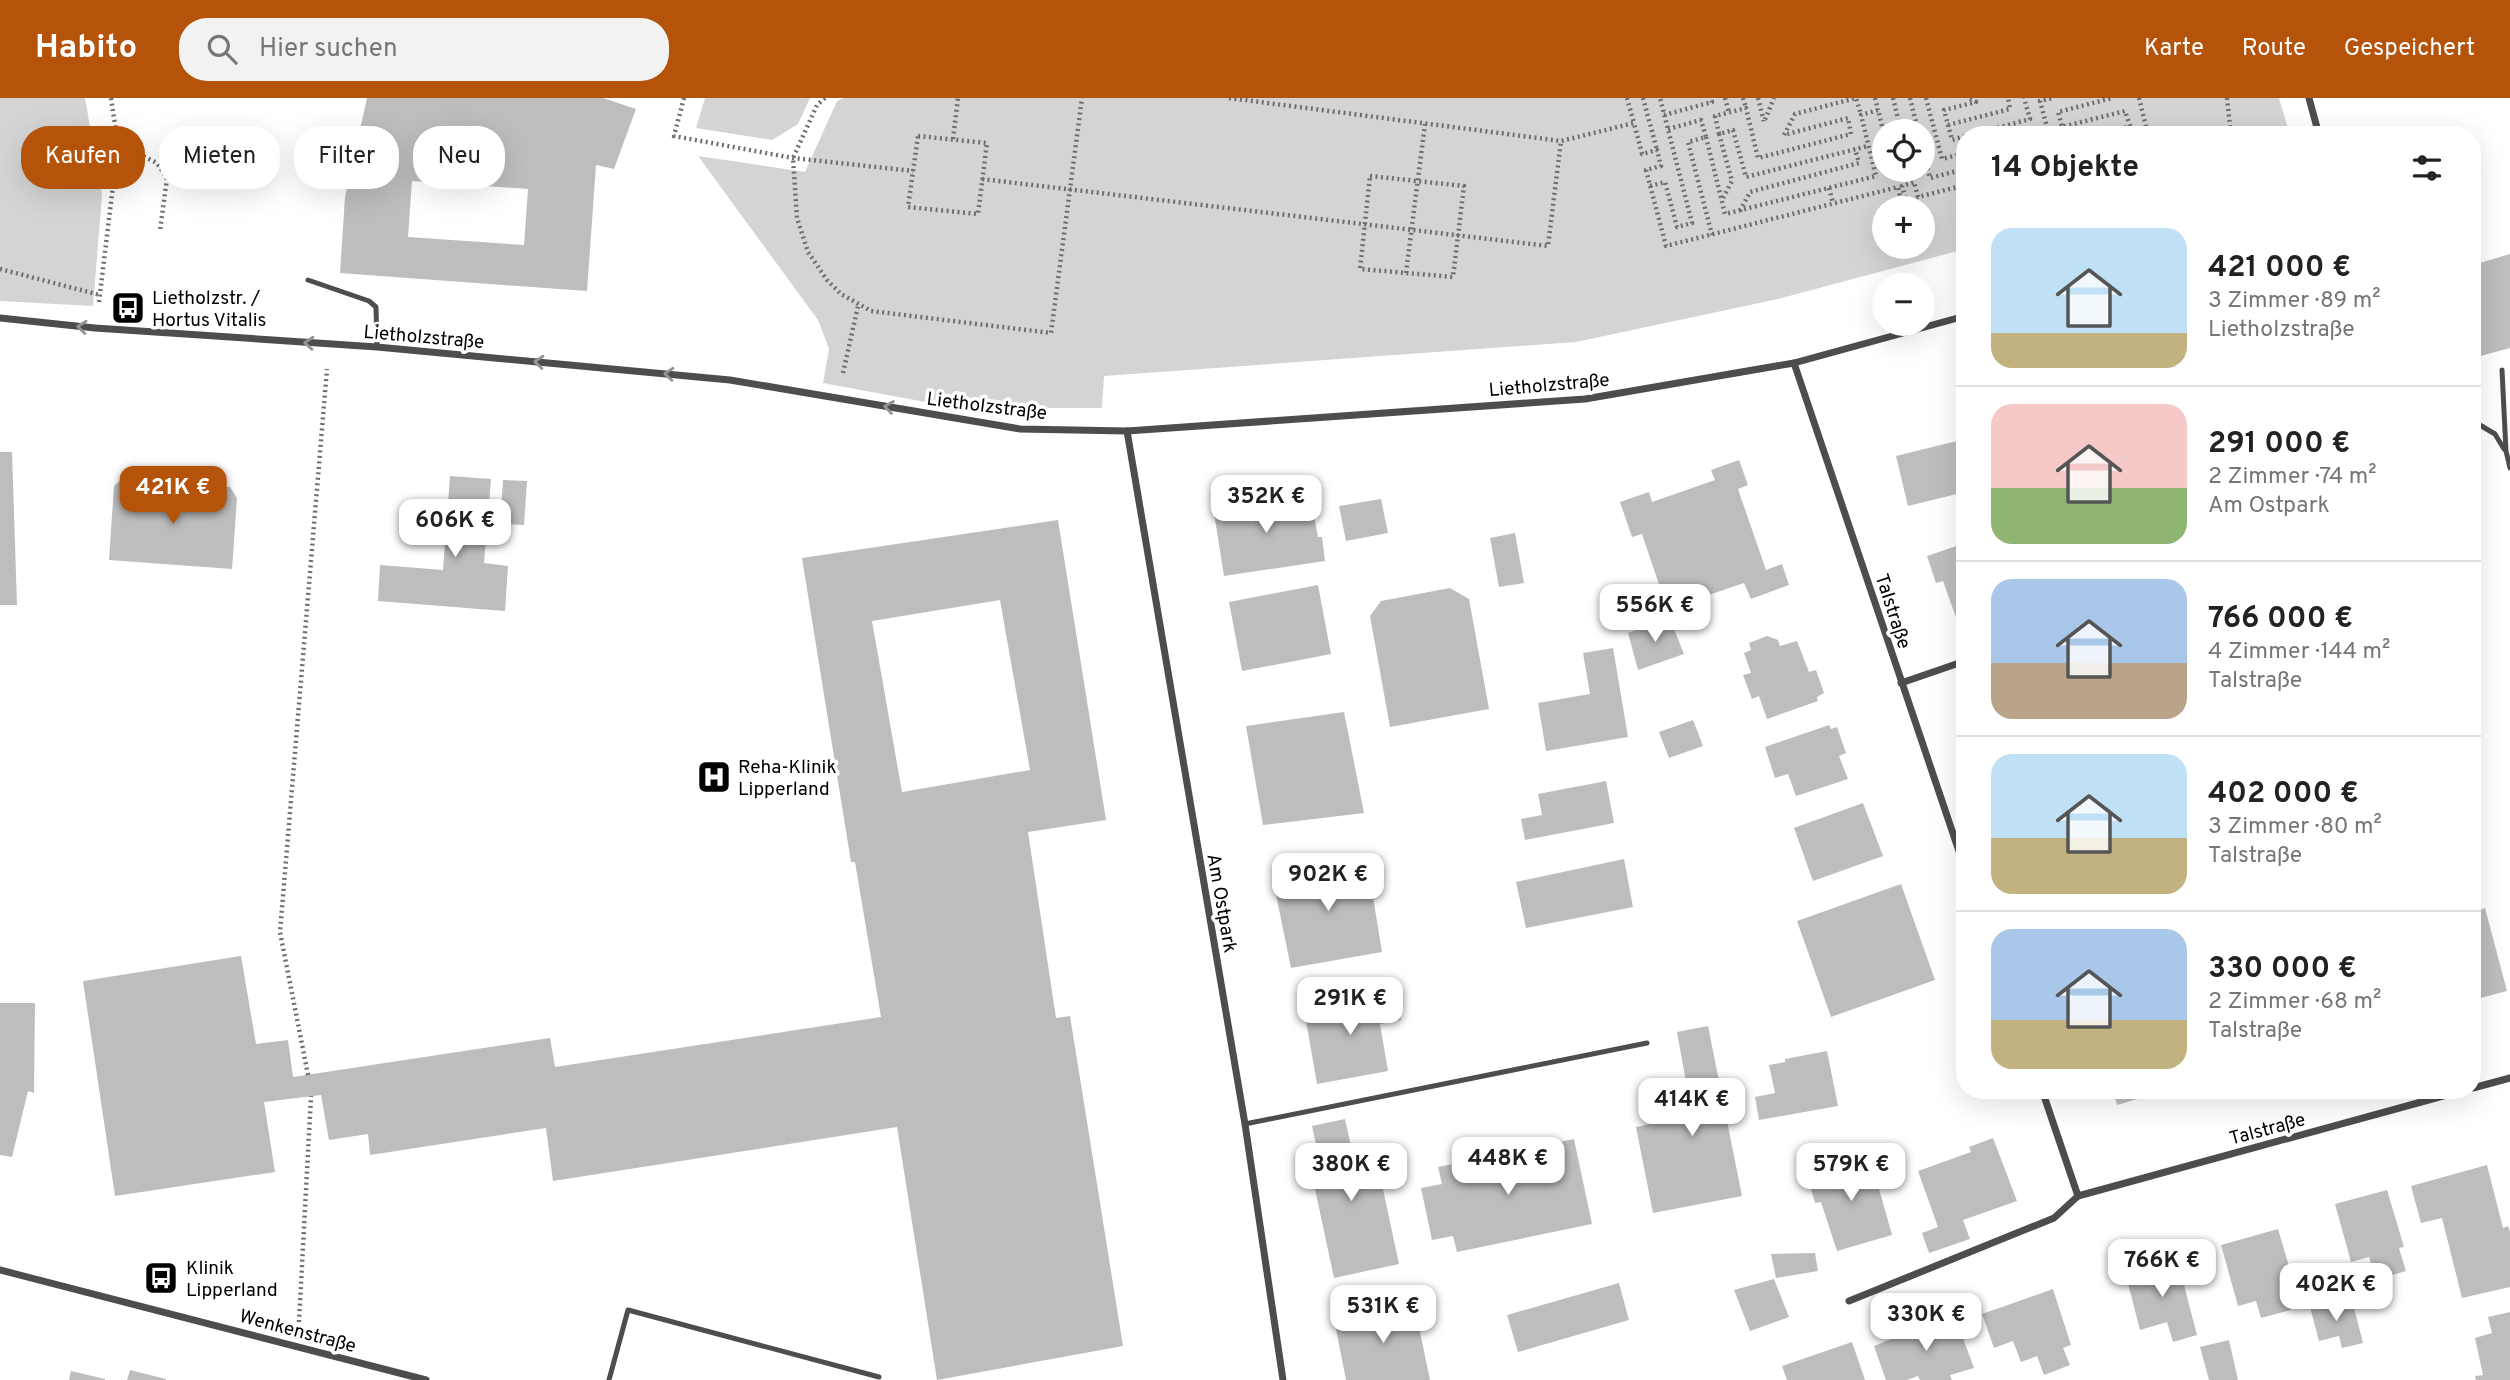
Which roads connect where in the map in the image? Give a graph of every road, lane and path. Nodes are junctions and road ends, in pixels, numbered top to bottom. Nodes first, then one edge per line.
1 (111, 98) edge
2 (684, 98) edge
3 (825, 98) edge
4 (958, 98) edge
5 (1082, 98) edge
6 (1229, 98) edge
7 (1627, 98) edge
8 (1643, 98) edge
9 (1660, 98) edge
10 (1710, 98) edge
11 (1725, 98) edge
12 (1743, 98) edge
13 (1758, 98) edge
14 (1774, 98) edge
15 (1856, 98) edge
16 (1875, 98) edge
17 (1893, 98) edge
18 (1910, 98) edge
19 (1926, 98) edge
20 (1969, 98) edge
21 (2008, 98) edge
22 (2024, 98) edge
23 (2053, 98) edge
24 (2112, 98) edge
25 (2138, 98) edge
26 (2227, 98) edge
27 (2309, 98) edge
28 (1745, 108) junction
29 (1878, 110) junction
30 (1729, 113) junction
31 (1664, 115) junction
32 (1861, 115) junction
33 (1880, 119) edge
34 (1898, 119) edge
35 (1915, 119) edge
36 (1634, 122) junction
37 (1425, 124) junction
38 (1948, 125) junction
39 (115, 126) edge
40 (2006, 126) edge
41 (2047, 126) edge
42 (2062, 126) edge
43 (2066, 126) edge
44 (2130, 126) edge
45 (2146, 126) edge
46 (2230, 126) edge
47 (2317, 126) edge
48 (1668, 129) junction
49 (1720, 134) junction
50 (1706, 137) junction
51 (953, 139) junction
52 (1956, 139) edge
53 (1561, 141) junction
54 (1868, 146) junction
55 (1855, 149) junction
56 (1657, 150) junction
57 (1956, 155) edge
58 (145, 157) edge
59 (793, 158) junction
60 (913, 171) junction
61 (1956, 171) edge
62 (1935, 177) edge
63 (982, 179) junction
64 (1418, 181) junction
65 (1650, 186) junction
66 (1956, 187) edge
67 (1829, 188) junction
68 (113, 189) edge
69 (1070, 189) junction
70 (1722, 199) junction
71 (1833, 203) junction
72 (1740, 211) junction
73 (1364, 222) junction
74 (1412, 228) junction
75 (160, 231) dead end
76 (1458, 234) junction
77 (1712, 235) junction
78 (0, 269) edge
79 (1406, 273) junction
80 (308, 280) dead end
81 (100, 295) junction
82 (858, 306) junction
83 (0, 318) edge
84 (1956, 318) edge
85 (94, 328) junction
86 (329, 344) junction
87 (377, 347) junction
88 (847, 356) dead end
89 (1794, 363) junction
90 (2502, 370) dead end
91 (2481, 426) edge
92 (1127, 431) junction
93 (2506, 451) junction
94 (2510, 468) edge
95 (1956, 664) edge
96 (1901, 683) junction
97 (1956, 843) edge
98 (1647, 1042) dead end
99 (308, 1075) dead end
100 (2510, 1078) edge
101 (2481, 1086) edge
102 (311, 1096) dead end
103 (2045, 1099) edge
104 (2432, 1099) edge
105 (1245, 1125) junction
106 (2078, 1196) junction
107 (0, 1270) edge
108 (1849, 1301) dead end
109 (294, 1345) junction
110 (879, 1377) dead end
111 (426, 1380) edge
112 (609, 1380) edge
113 (1283, 1380) edge

1 - 39 path
2 - 59 path
3 - 59 path
4 - 51 path
5 - 69 path
6 - 37 path
7 - 36 path
8 - 56 path
9 - 31 path
10 - 31 path
11 - 30 path
12 - 28 path
13 - 14 path
15 - 28 path
15 - 32 path
16 - 29 path
17 - 34 path
18 - 35 path
19 - 57 path
20 - 38 path
21 - 38 path
22 - 40 path
23 - 41 path
24 - 42 path
25 - 45 path
26 - 46 path
27 - 47 street
28 - 30 path
29 - 32 path
29 - 33 path
30 - 49 path
31 - 48 path
32 - 54 path
36 - 53 path
36 - 56 path
37 - 53 path
37 - 64 path
38 - 52 path
43 - 44 path
48 - 50 path
48 - 65 path
49 - 55 path
49 - 70 path
50 - 70 path
50 - 77 path
51 - 60 path
51 - 63 path
53 - 76 path
54 - 55 path
54 - 67 path
55 - 72 path
56 - 65 path
58 - 75 path
59 - 60 path
59 - 82 path
60 - 63 path
61 - 62 path
63 - 69 path
64 - 73 path
64 - 74 path
64 - 76 path
65 - 77 path
66 - 71 path
67 - 71 path
67 - 72 path
68 - 81 path
69 - 73 path
69 - 82 path
70 - 72 path
71 - 77 path
73 - 74 path
73 - 79 path
74 - 76 path
74 - 79 path
76 - 79 path
78 - 81 path
80 - 87 lane
81 - 85 path
82 - 88 path
85 -> 83 street, Lietholzstraße
84 - 89 street, Lietholzstraße
86 -> 85 street, Lietholzstraße
86 - 87 street, Lietholzstraße
86 - 99 path
92 -> 87 street, Lietholzstraße
89 - 92 street, Lietholzstraße
89 - 96 street, Talstraße
90 - 93 lane
91 - 93 lane
92 - 105 street, Am Ostpark
93 - 94 lane
95 - 96 street
96 - 97 street, Talstraße
98 - 105 lane
100 - 101 street
102 - 109 path
103 - 106 street
104 - 106 street, Talstraße
105 - 113 street, Am Ostpark
106 - 108 street, Talstraße
107 - 109 street, Wenkenstraße
109 - 111 street, Wenkenstraße
110 - 112 lane

